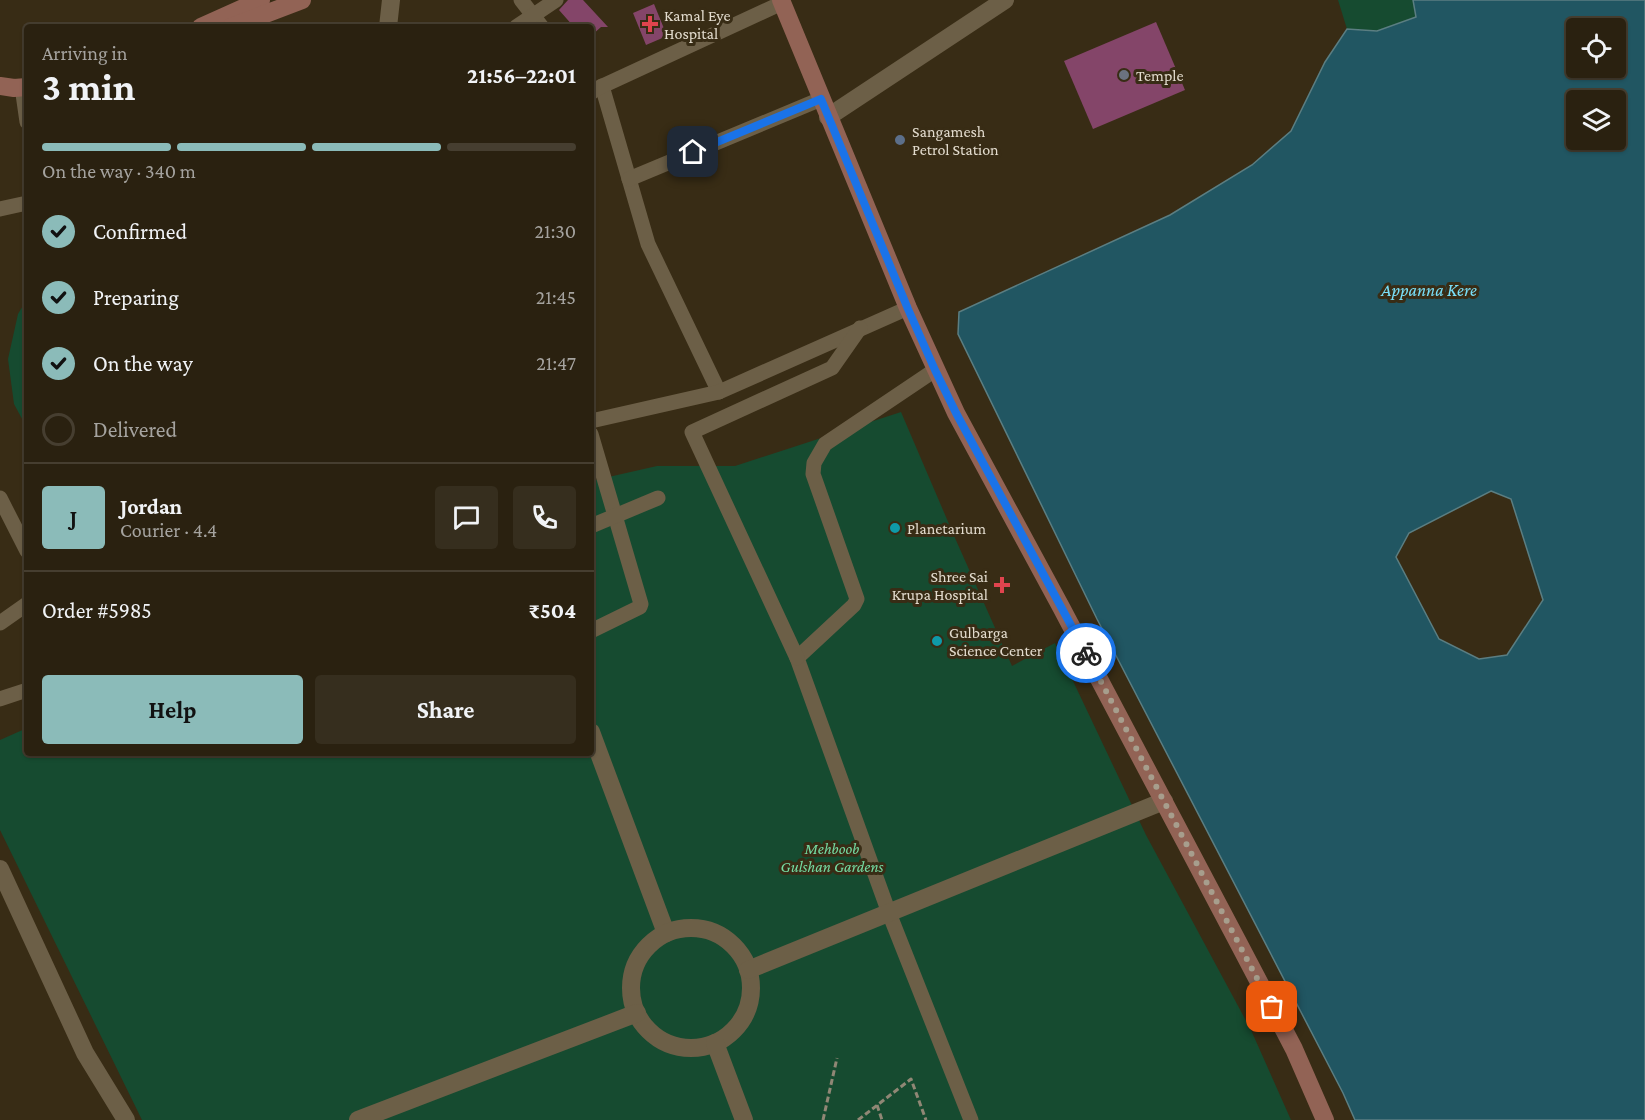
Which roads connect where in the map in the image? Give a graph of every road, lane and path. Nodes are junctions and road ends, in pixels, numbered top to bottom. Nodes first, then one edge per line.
1 (261, 0) edge
2 (302, 0) edge
3 (391, 0) edge
4 (521, 0) edge
5 (556, 0) edge
6 (1005, 0) edge
7 (782, 1) edge
8 (538, 22) edge
9 (208, 24) edge
10 (239, 24) edge
11 (388, 24) edge
12 (0, 74) edge
13 (24, 83) edge
14 (24, 83) edge
15 (0, 86) edge
16 (595, 88) edge
17 (821, 99) junction
18 (828, 117) junction
19 (629, 178) junction
20 (24, 204) edge
21 (0, 209) edge
22 (908, 309) junction
23 (860, 328) junction
24 (935, 370) junction
25 (719, 392) junction
26 (594, 420) edge
27 (594, 444) edge
28 (0, 498) edge
29 (658, 498) dead end
30 (615, 516) junction
31 (594, 525) edge
32 (24, 545) edge
33 (24, 606) edge
34 (0, 622) edge
35 (594, 630) edge
36 (797, 658) junction
37 (24, 691) edge
38 (0, 699) edge
39 (594, 740) edge
40 (1164, 801) junction
41 (0, 869) edge
42 (889, 913) junction
43 (666, 933) junction
44 (748, 970) junction
45 (637, 1013) junction
46 (715, 1043) junction
47 (837, 1058) dead end
48 (877, 1106) junction
49 (126, 1120) edge
50 (358, 1120) edge
51 (744, 1120) edge
52 (823, 1120) edge
53 (858, 1120) edge
54 (882, 1120) edge
55 (926, 1120) edge
56 (971, 1120) edge
57 (1325, 1120) edge

1 - 9 main road
2 - 10 main road
3 - 11 street
4 - 8 street
5 - 8 street
6 - 18 street
7 - 16 street
7 - 17 main road
12 - 13 main road
14 - 15 main road
16 - 19 street
17 - 18 main road
17 - 19 street
18 - 22 main road
19 - 25 street
20 - 21 street
22 - 23 street
22 - 24 main road
23 - 25 street
23 - 36 street
24 - 36 street
24 - 40 main road
25 - 26 street
27 - 30 street
28 - 32 street
29 - 30 street
30 - 31 street
30 - 35 street
33 - 34 street
36 - 42 street
37 - 38 street
39 - 43 street
40 - 42 street
40 - 57 main road
41 - 49 street
42 - 44 street
42 - 56 street
43 - 44 street
43 - 45 street
44 - 46 street
45 - 46 street
45 - 50 street
46 - 51 street
47 - 52 path
48 - 53 path
48 - 54 path
48 - 55 path

